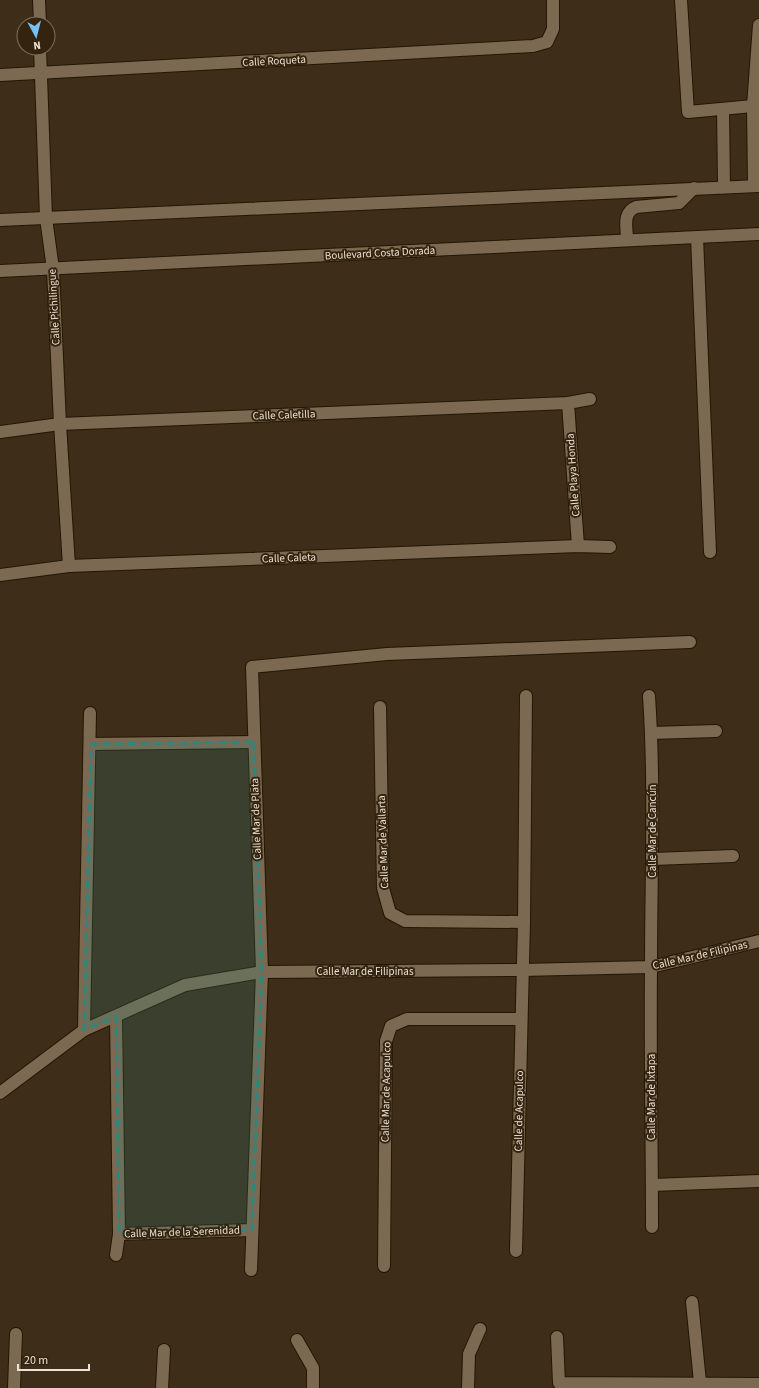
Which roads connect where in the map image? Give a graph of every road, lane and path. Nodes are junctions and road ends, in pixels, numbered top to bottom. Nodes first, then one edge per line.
1 (39, 0) edge
2 (553, 0) edge
3 (680, 0) edge
4 (40, 16) edge
5 (759, 25) edge
6 (40, 56) edge
7 (41, 74) junction
8 (0, 75) edge
9 (753, 106) junction
10 (723, 109) junction
11 (724, 186) junction
12 (757, 186) edge
13 (694, 188) junction
14 (46, 218) junction
15 (0, 220) edge
16 (759, 234) edge
17 (697, 237) junction
18 (627, 240) junction
19 (53, 269) junction
20 (0, 271) edge
21 (590, 400) dead end
22 (568, 403) junction
23 (60, 424) junction
24 (0, 432) edge
25 (578, 546) junction
26 (610, 547) dead end
27 (710, 552) dead end
28 (69, 566) junction
29 (0, 575) edge
30 (690, 642) dead end
31 (526, 696) dead end
32 (649, 696) dead end
33 (380, 707) dead end
34 (90, 713) dead end
35 (716, 731) dead end
36 (651, 733) junction
37 (254, 742) junction
38 (91, 744) junction
39 (733, 856) dead end
40 (653, 859) junction
41 (524, 922) junction
42 (759, 941) edge
43 (650, 967) junction
44 (522, 970) junction
45 (262, 972) junction
46 (116, 1017) junction
47 (520, 1019) junction
48 (84, 1030) junction
49 (0, 1093) edge
50 (759, 1182) edge
51 (652, 1185) junction
52 (652, 1227) dead end
53 (252, 1230) junction
54 (119, 1234) junction
55 (516, 1251) dead end
56 (116, 1255) dead end
57 (384, 1266) dead end
58 (251, 1270) dead end
59 (692, 1302) dead end
60 (480, 1329) dead end
61 (16, 1334) dead end
62 (557, 1337) dead end
63 (297, 1340) dead end
64 (164, 1350) dead end
65 (700, 1382) junction
66 (759, 1384) edge
67 (14, 1388) edge
68 (162, 1388) edge
69 (313, 1388) edge
70 (468, 1388) edge

1 - 4 street
2 - 7 street, Calle Roqueta
3 - 10 street
5 - 9 street
6 - 7 street, Calle Pichilingue
7 - 8 street, Calle Roqueta
7 - 14 street, Calle Pichilingue
9 - 10 street
9 - 12 street
10 - 11 street
11 - 12 street
11 - 13 street
13 - 14 street
13 - 18 street
14 - 15 street
14 - 19 street, Calle Pichilingue
16 - 17 street, Boulevard Costa Dorada
17 - 18 street, Boulevard Costa Dorada
17 - 27 street
18 - 19 street, Boulevard Costa Dorada
19 - 20 street, Boulevard Costa Dorada
19 - 23 street, Calle Pichilingue
21 - 22 street, Calle Caletilla
22 - 23 street, Calle Caletilla
22 - 25 street, Calle Playa Honda
23 - 24 street, Calle Caletilla
23 - 28 street, Calle Pichilingue
25 - 26 street, Calle Caleta
25 - 28 street, Calle Caleta
28 - 29 street, Calle Caleta
30 - 37 street, Calle Mar de Plata
31 - 41 street
32 - 36 street, Calle Mar de Cancún
33 - 41 street, Calle Mar de Vallarta
34 - 38 street
35 - 36 street
36 - 40 street, Calle Mar de Cancún
37 - 38 street
37 - 45 street, Calle Mar de Plata
38 - 48 street
39 - 40 street
40 - 43 street, Calle Mar de Cancún
41 - 44 street
42 - 43 street, Calle Mar de Filipinas
43 - 44 street, Calle Mar de Filipinas
43 - 51 street, Calle Mar de Ixtapa
44 - 45 street, Calle Mar de Filipinas
44 - 47 street, Calle de Acapulco
45 - 46 street, Calle Mar de Filipinas
45 - 53 street, Calle Mar de la Serenidad
46 - 48 street, Calle Mar de Filipinas
46 - 54 street, Calle Mar de la Serenidad
47 - 55 street, Calle de Acapulco
47 - 57 street, Calle Mar de Acapulco
48 - 49 street, Calle Mar de Filipinas
50 - 51 street
51 - 52 street, Calle Mar de Ixtapa
53 - 54 street, Calle Mar de la Serenidad
53 - 58 street
54 - 56 street
59 - 65 street
60 - 70 street
61 - 67 street
62 - 65 street
63 - 69 street
64 - 68 street
65 - 66 street

